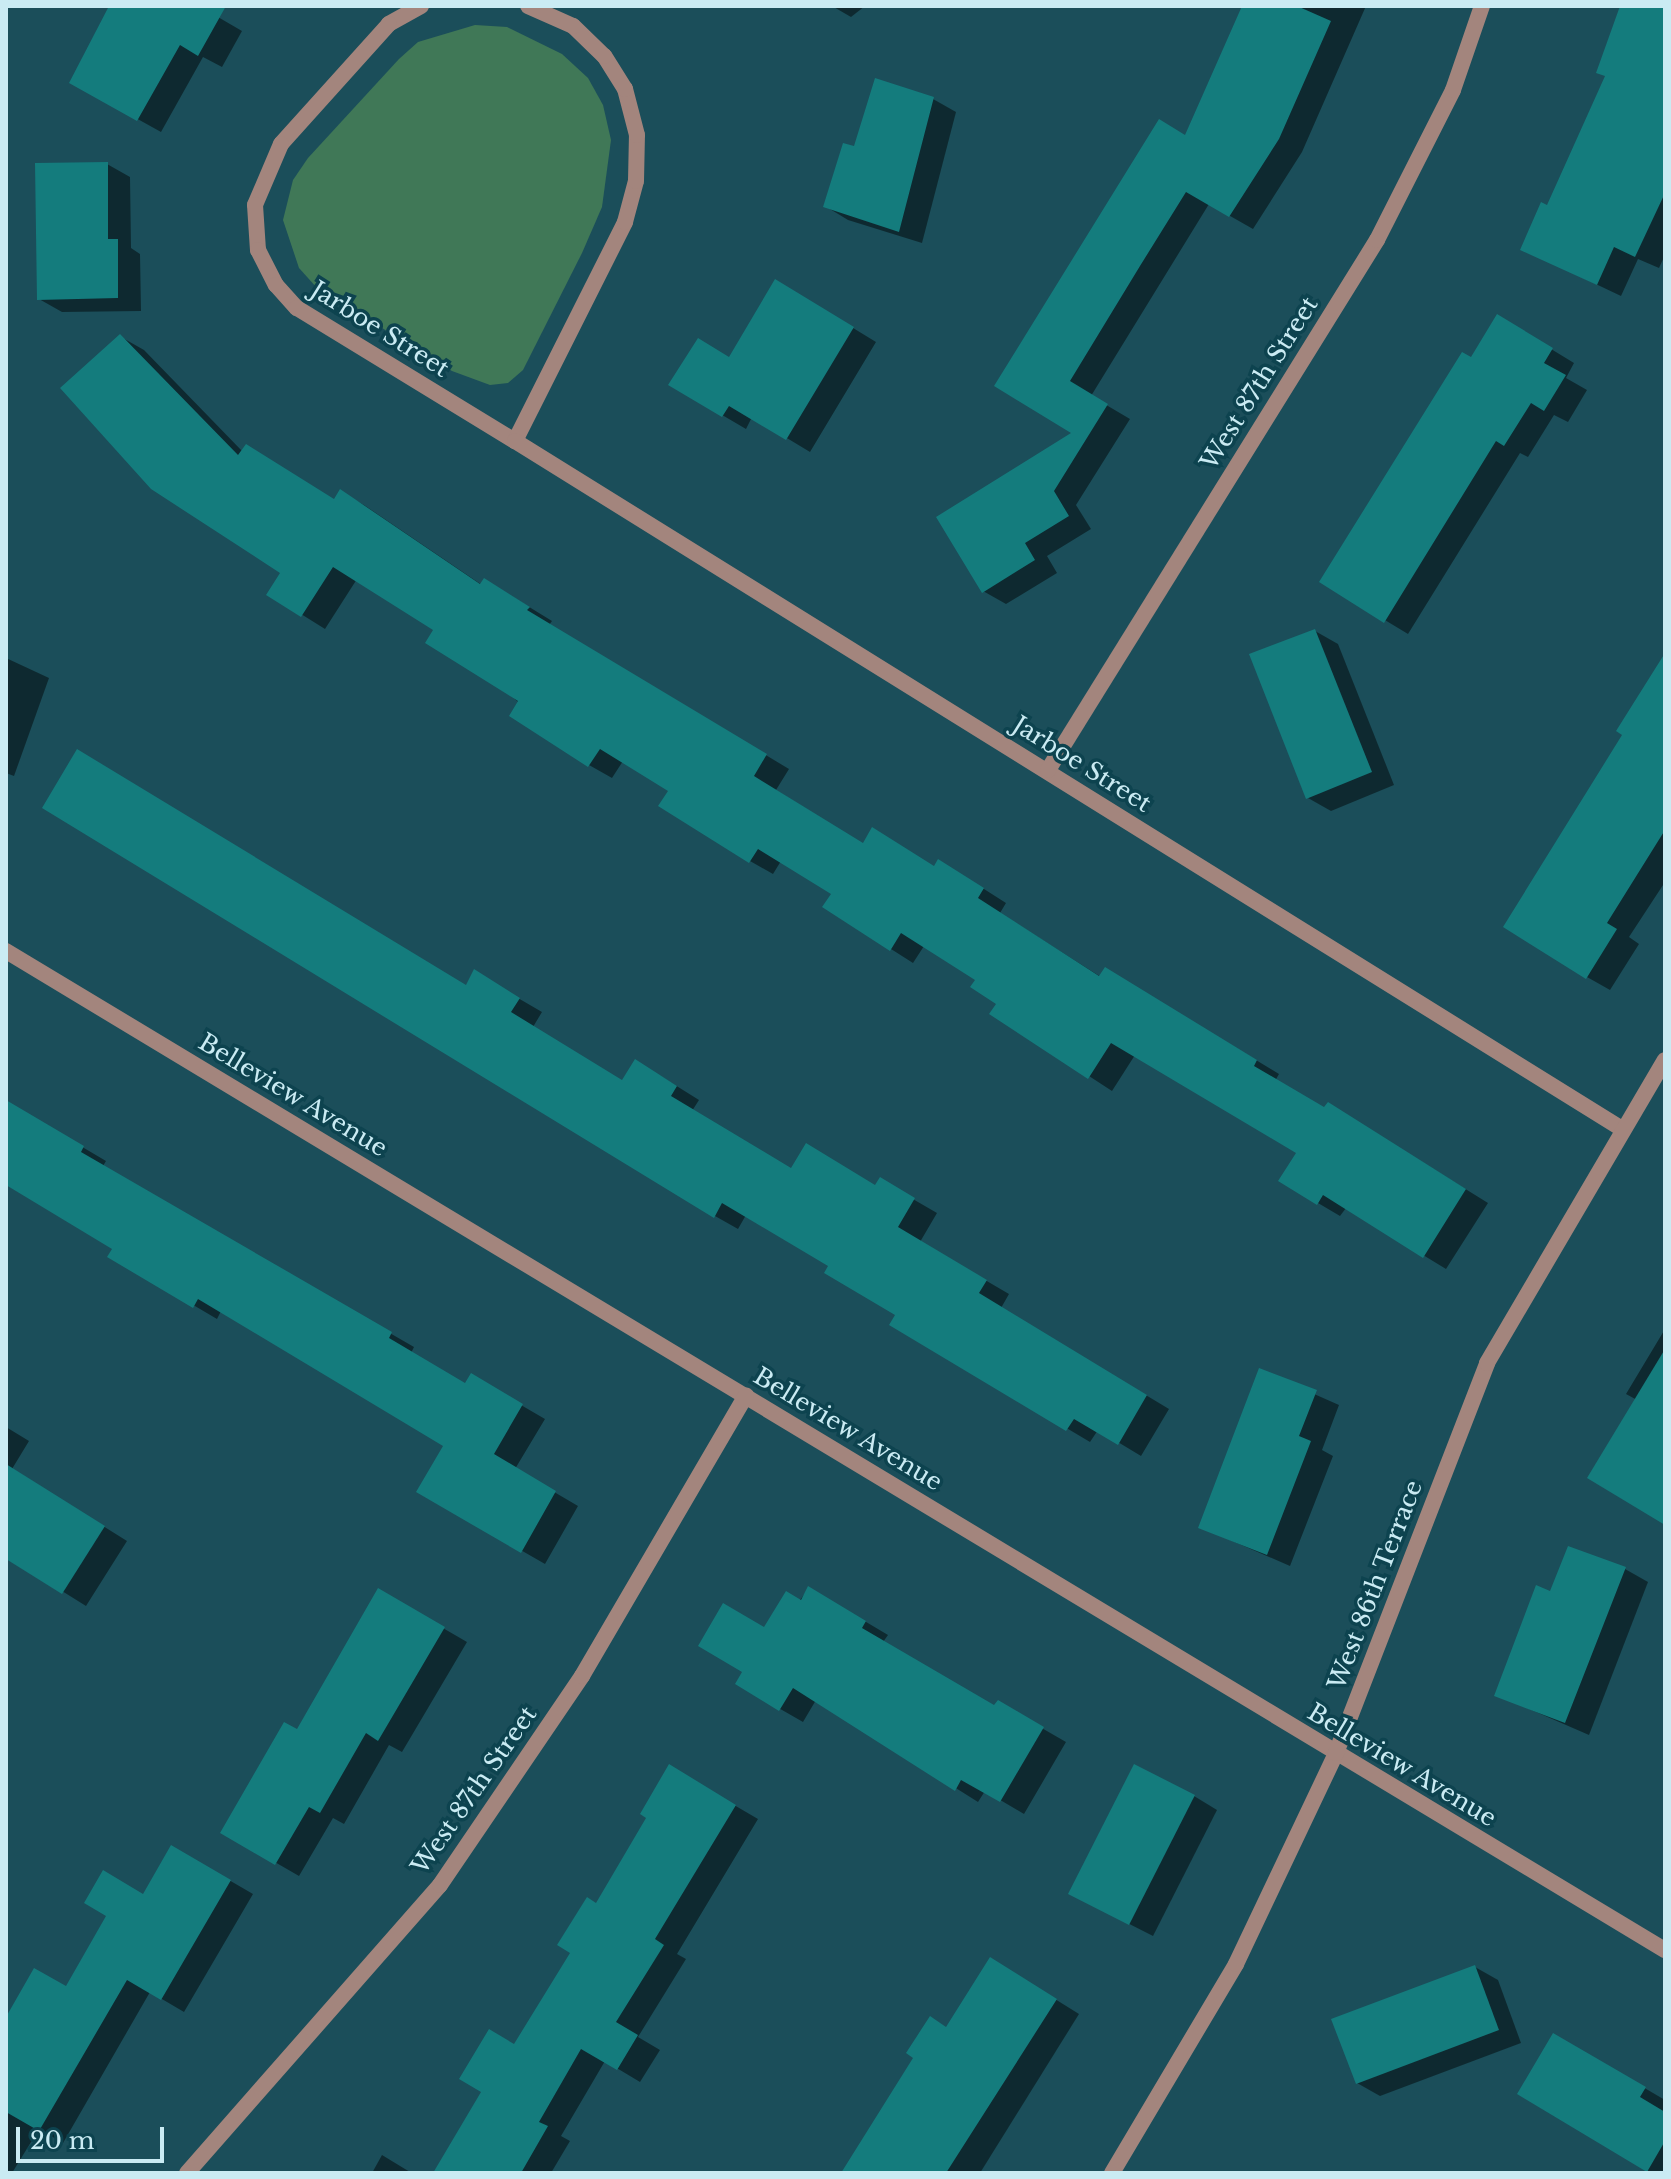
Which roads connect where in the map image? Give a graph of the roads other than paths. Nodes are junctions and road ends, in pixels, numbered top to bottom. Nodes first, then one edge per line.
1 (421, 6) edge
2 (528, 6) edge
3 (1482, 6) edge
4 (515, 441) junction
5 (1048, 770) junction
6 (6, 951) edge
7 (1665, 1060) edge
8 (1622, 1129) junction
9 (746, 1395) junction
10 (1336, 1753) junction
11 (1665, 1950) edge
12 (187, 2173) edge
13 (1112, 2173) edge

1 - 4 street, Jarboe Street
2 - 4 street
3 - 5 street, West 87th Street
4 - 5 street, Jarboe Street
5 - 8 street, Jarboe Street
6 - 9 street, Belleview Avenue
7 - 8 street, West 86th Terrace
8 - 10 street, West 86th Terrace
9 - 10 street, Belleview Avenue
9 - 12 street, West 87th Street
10 - 11 street, Belleview Avenue
10 - 13 street, West 86th Terrace

